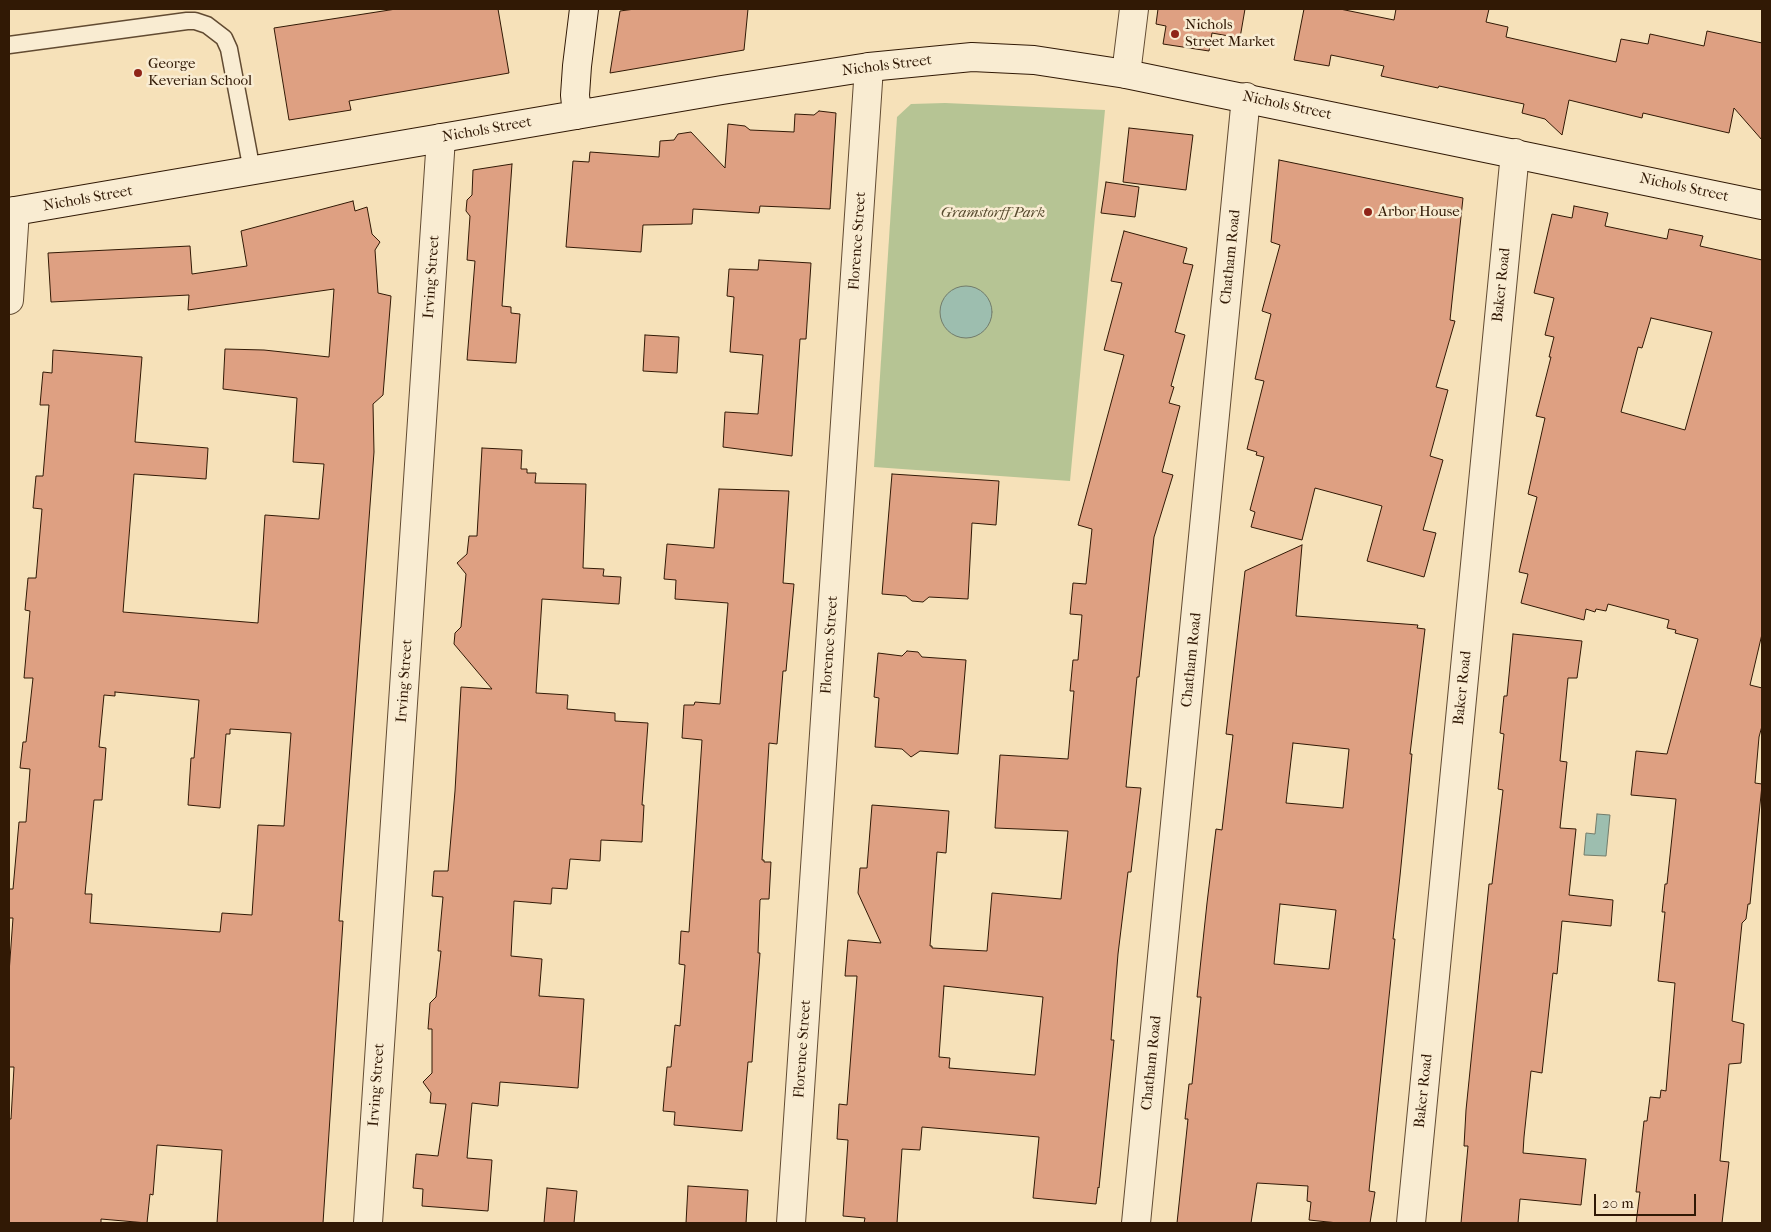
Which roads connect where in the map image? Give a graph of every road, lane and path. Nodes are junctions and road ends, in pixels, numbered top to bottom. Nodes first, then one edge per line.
1 (584, 9) edge
2 (1134, 9) edge
3 (9, 44) edge
4 (869, 67) junction
5 (1126, 74) junction
6 (1246, 97) junction
7 (577, 115) junction
8 (441, 138) junction
9 (1515, 153) junction
10 (252, 171) junction
11 (1762, 204) edge
12 (12, 212) edge
13 (9, 300) edge
14 (368, 1223) edge
15 (791, 1223) edge
16 (1136, 1223) edge
17 (1411, 1223) edge

1 - 7 street
2 - 5 street
3 - 10 lane
4 - 5 street, Nichols Street
4 - 7 street, Nichols Street
4 - 15 street, Florence Street
5 - 6 street, Nichols Street
6 - 9 street, Nichols Street
6 - 16 street, Chatham Road
7 - 8 street, Nichols Street
8 - 10 street, Nichols Street
8 - 14 street, Irving Street
9 - 11 street, Nichols Street
9 - 17 street, Baker Road
10 - 12 street, Nichols Street
12 - 13 street

